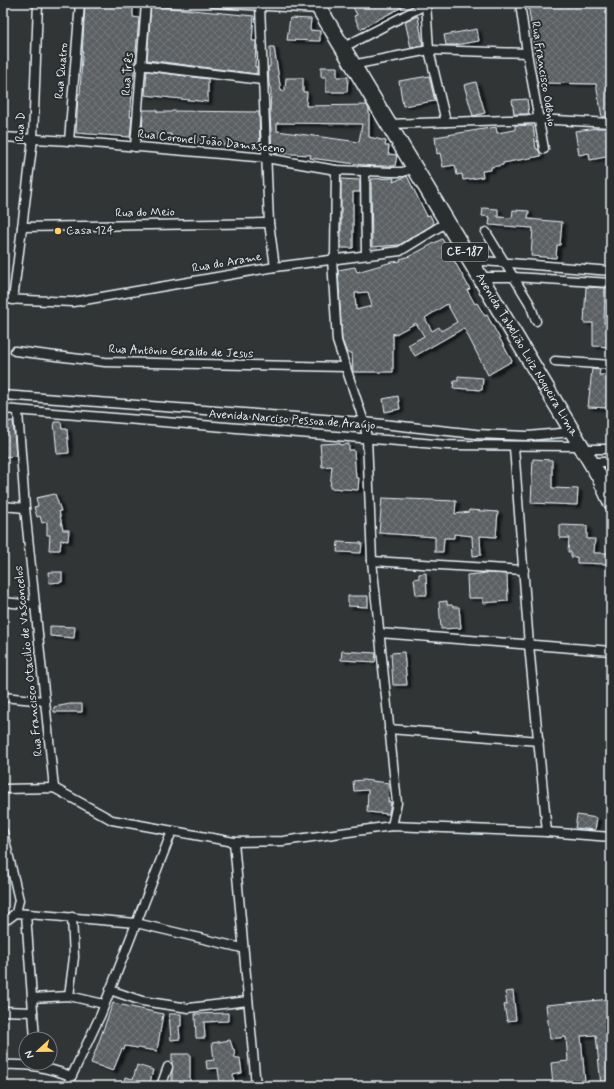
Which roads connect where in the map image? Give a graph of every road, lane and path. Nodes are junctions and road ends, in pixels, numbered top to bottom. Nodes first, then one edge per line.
1 (38, 3) edge
2 (80, 3) edge
3 (146, 3) edge
4 (213, 3) edge
5 (520, 3) edge
6 (427, 4) edge
7 (260, 6) junction
8 (317, 6) edge
9 (342, 48) junction
10 (429, 50) junction
11 (527, 53) junction
12 (352, 65) junction
13 (140, 66) junction
14 (262, 80) junction
15 (538, 120) junction
16 (446, 122) junction
17 (611, 123) edge
18 (388, 124) junction
19 (3, 137) edge
20 (33, 139) junction
21 (68, 141) junction
22 (135, 147) junction
23 (544, 149) dead end
24 (266, 158) junction
25 (415, 167) junction
26 (336, 170) junction
27 (365, 171) junction
28 (447, 222) junction
29 (269, 223) junction
30 (22, 228) junction
31 (486, 232) dead end
32 (366, 255) junction
33 (333, 259) junction
34 (470, 260) junction
35 (505, 263) junction
36 (275, 267) junction
37 (611, 271) edge
38 (514, 276) junction
39 (480, 277) junction
40 (611, 283) edge
41 (3, 299) edge
42 (13, 300) junction
43 (536, 321) dead end
44 (15, 351) dead end
45 (555, 361) dead end
46 (611, 365) edge
47 (346, 368) junction
48 (3, 395) edge
49 (3, 409) edge
50 (18, 412) junction
51 (364, 422) junction
52 (572, 432) junction
53 (367, 438) junction
54 (514, 447) junction
55 (581, 448) junction
56 (610, 450) edge
57 (590, 462) junction
58 (611, 462) edge
59 (611, 502) edge
60 (3, 506) edge
61 (25, 508) junction
62 (372, 561) junction
63 (524, 570) junction
64 (3, 602) edge
65 (35, 605) junction
66 (379, 633) junction
67 (529, 644) junction
68 (611, 651) edge
69 (3, 697) edge
70 (45, 701) junction
71 (389, 729) junction
72 (539, 741) junction
73 (54, 788) junction
74 (3, 789) edge
75 (392, 826) junction
76 (172, 831) junction
77 (3, 832) edge
78 (547, 832) junction
79 (611, 838) edge
80 (234, 842) junction
81 (16, 913) junction
82 (26, 914) junction
83 (72, 917) junction
84 (3, 919) edge
85 (136, 923) junction
86 (242, 948) junction
87 (110, 990) junction
88 (69, 996) junction
89 (32, 998) junction
90 (248, 1001) junction
91 (104, 1004) junction
92 (3, 1011) edge
93 (33, 1012) junction
94 (34, 1031) edge
95 (18, 1064) edge
96 (3, 1065) edge
97 (168, 1067) dead end
98 (56, 1071) edge
99 (71, 1076) junction
100 (67, 1086) edge
101 (161, 1086) edge
102 (256, 1086) edge

1 - 20 street, Rua D
2 - 21 street, Rua Quatro
3 - 13 street, Rua Três
4 - 7 street
5 - 11 street, Rua Francisco Odônio
6 - 9 street
6 - 10 street
7 - 8 street
7 - 14 street
8 - 9 highway, Avenida Tabelião Luiz Nogueira Lima / CE-187
9 - 12 highway, Avenida Tabelião Luiz Nogueira Lima / CE-187
10 - 11 street
10 - 12 street
10 - 16 street
11 - 15 street, Rua Francisco Odônio
12 - 18 highway, Avenida Tabelião Luiz Nogueira Lima / CE-187
13 - 14 street
13 - 22 street, Rua Três
14 - 24 street
15 - 16 street
15 - 17 street
15 - 23 street, Rua Francisco Odônio
16 - 18 street
18 - 25 highway, Avenida Tabelião Luiz Nogueira Lima / CE-187
19 - 20 street, Rua Coronel João Damasceno
20 - 21 street, Rua Coronel João Damasceno
20 - 30 street, Rua D
21 - 22 street, Rua Coronel João Damasceno
22 - 24 street, Rua Coronel João Damasceno
24 - 26 street, Rua Coronel João Damasceno
24 - 29 street
25 - 27 street, Rua Coronel João Damasceno
25 - 28 highway, Avenida Tabelião Luiz Nogueira Lima / CE-187
26 - 27 street, Rua Coronel João Damasceno
26 - 33 street
27 - 32 street
28 - 32 street, Rua do Arame
28 - 34 highway, Avenida Tabelião Luiz Nogueira Lima / CE-187
29 - 30 street, Rua do Meio
29 - 36 street
30 - 42 street, Rua D
31 - 35 street
32 - 33 street, Rua do Arame
33 - 36 street, Rua do Arame
33 - 47 street
34 - 35 street
34 - 39 highway, Avenida Tabelião Luiz Nogueira Lima / CE-187
35 - 37 street
35 - 38 street
36 - 42 street, Rua do Arame
38 - 39 street
38 - 40 street
38 - 43 street
39 - 52 highway, Avenida Tabelião Luiz Nogueira Lima / CE-187
41 - 42 street, Rua do Arame
44 - 47 street, Rua Antônio Geraldo de Jesus
45 - 46 street
47 - 51 street
48 - 51 street, Avenida Narciso Pessoa de Araújo
49 - 50 street, Avenida Narciso Pessoa de Araújo
50 - 53 street, Avenida Narciso Pessoa de Araújo
50 - 61 street, Rua Francisco Otacilio de Vasconcelos
51 - 52 street, Avenida Narciso Pessoa de Araújo
51 - 53 street
52 - 55 highway, Avenida Tabelião Luiz Nogueira Lima / CE-187
53 - 54 street, Avenida Narciso Pessoa de Araújo
53 - 62 street
54 - 55 street, Avenida Narciso Pessoa de Araújo
54 - 63 street
55 - 56 street, Avenida Narciso Pessoa de Araújo
55 - 57 highway, Avenida Tabelião Luiz Nogueira Lima / CE-187
57 - 58 street
57 - 59 highway, Avenida Tabelião Luiz Nogueira Lima / CE-187
60 - 61 street
61 - 65 street, Rua Francisco Otacilio de Vasconcelos
62 - 63 street
62 - 66 street
63 - 67 street
64 - 65 street
65 - 70 street, Rua Francisco Otacilio de Vasconcelos
66 - 67 street
66 - 71 street
67 - 68 street
67 - 72 street
69 - 70 street
70 - 73 street, Rua Francisco Otacilio de Vasconcelos
71 - 72 street
71 - 75 street
72 - 78 street
73 - 74 street
73 - 76 street
75 - 78 street
75 - 80 street
76 - 80 street
76 - 85 street
77 - 81 street
78 - 79 street
80 - 86 street
81 - 82 street
81 - 84 street
82 - 83 street
82 - 89 street
83 - 85 street
83 - 88 street
85 - 86 street
85 - 87 street
86 - 90 street
87 - 90 street
87 - 91 street
88 - 89 street
88 - 91 street
89 - 93 street
90 - 102 street
91 - 99 street
92 - 93 street
93 - 94 street
95 - 96 street
97 - 101 street
98 - 99 street
99 - 100 street

